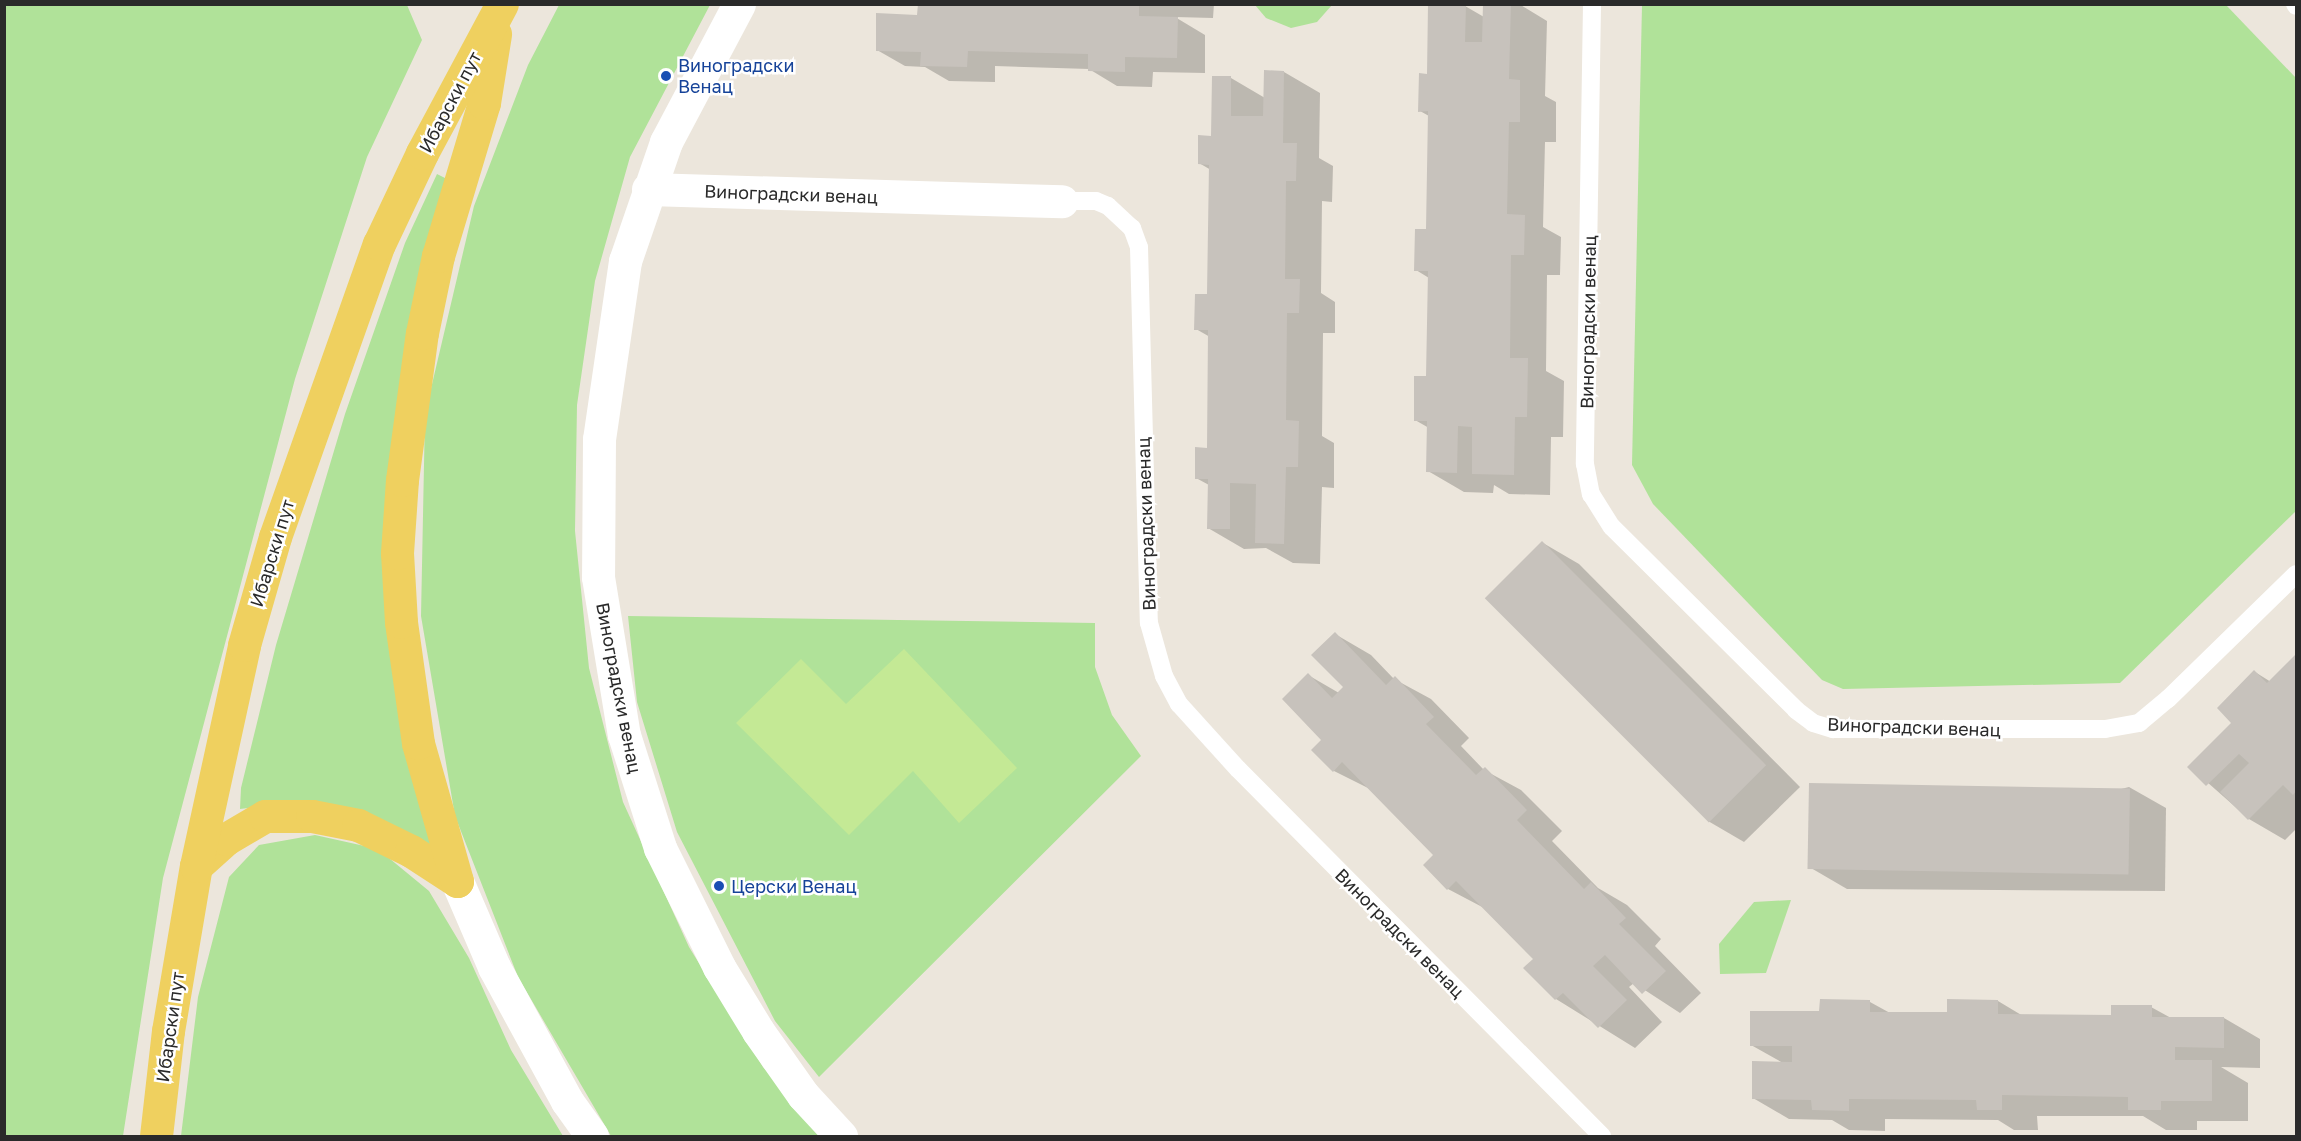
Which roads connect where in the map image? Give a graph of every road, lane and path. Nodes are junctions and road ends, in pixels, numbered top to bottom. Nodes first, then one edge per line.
1 (739, 4) edge
2 (1592, 4) edge
3 (500, 7) edge
4 (648, 189) junction
5 (1062, 201) joint
6 (2296, 573) edge
7 (195, 866) junction
8 (457, 881) junction
9 (156, 1137) edge
10 (592, 1137) edge
11 (841, 1137) edge
12 (1602, 1137) edge

1 - 4 street, Виноградски венац
2 - 6 lane, Виноградски венац
3 - 7 main road, Ибарски пут
3 - 8 main road
4 - 5 street, Виноградски венац
4 - 11 street, Виноградски венац
5 - 12 lane, Виноградски венац
7 - 8 main road
7 - 9 main road, Ибарски пут
8 - 10 street

